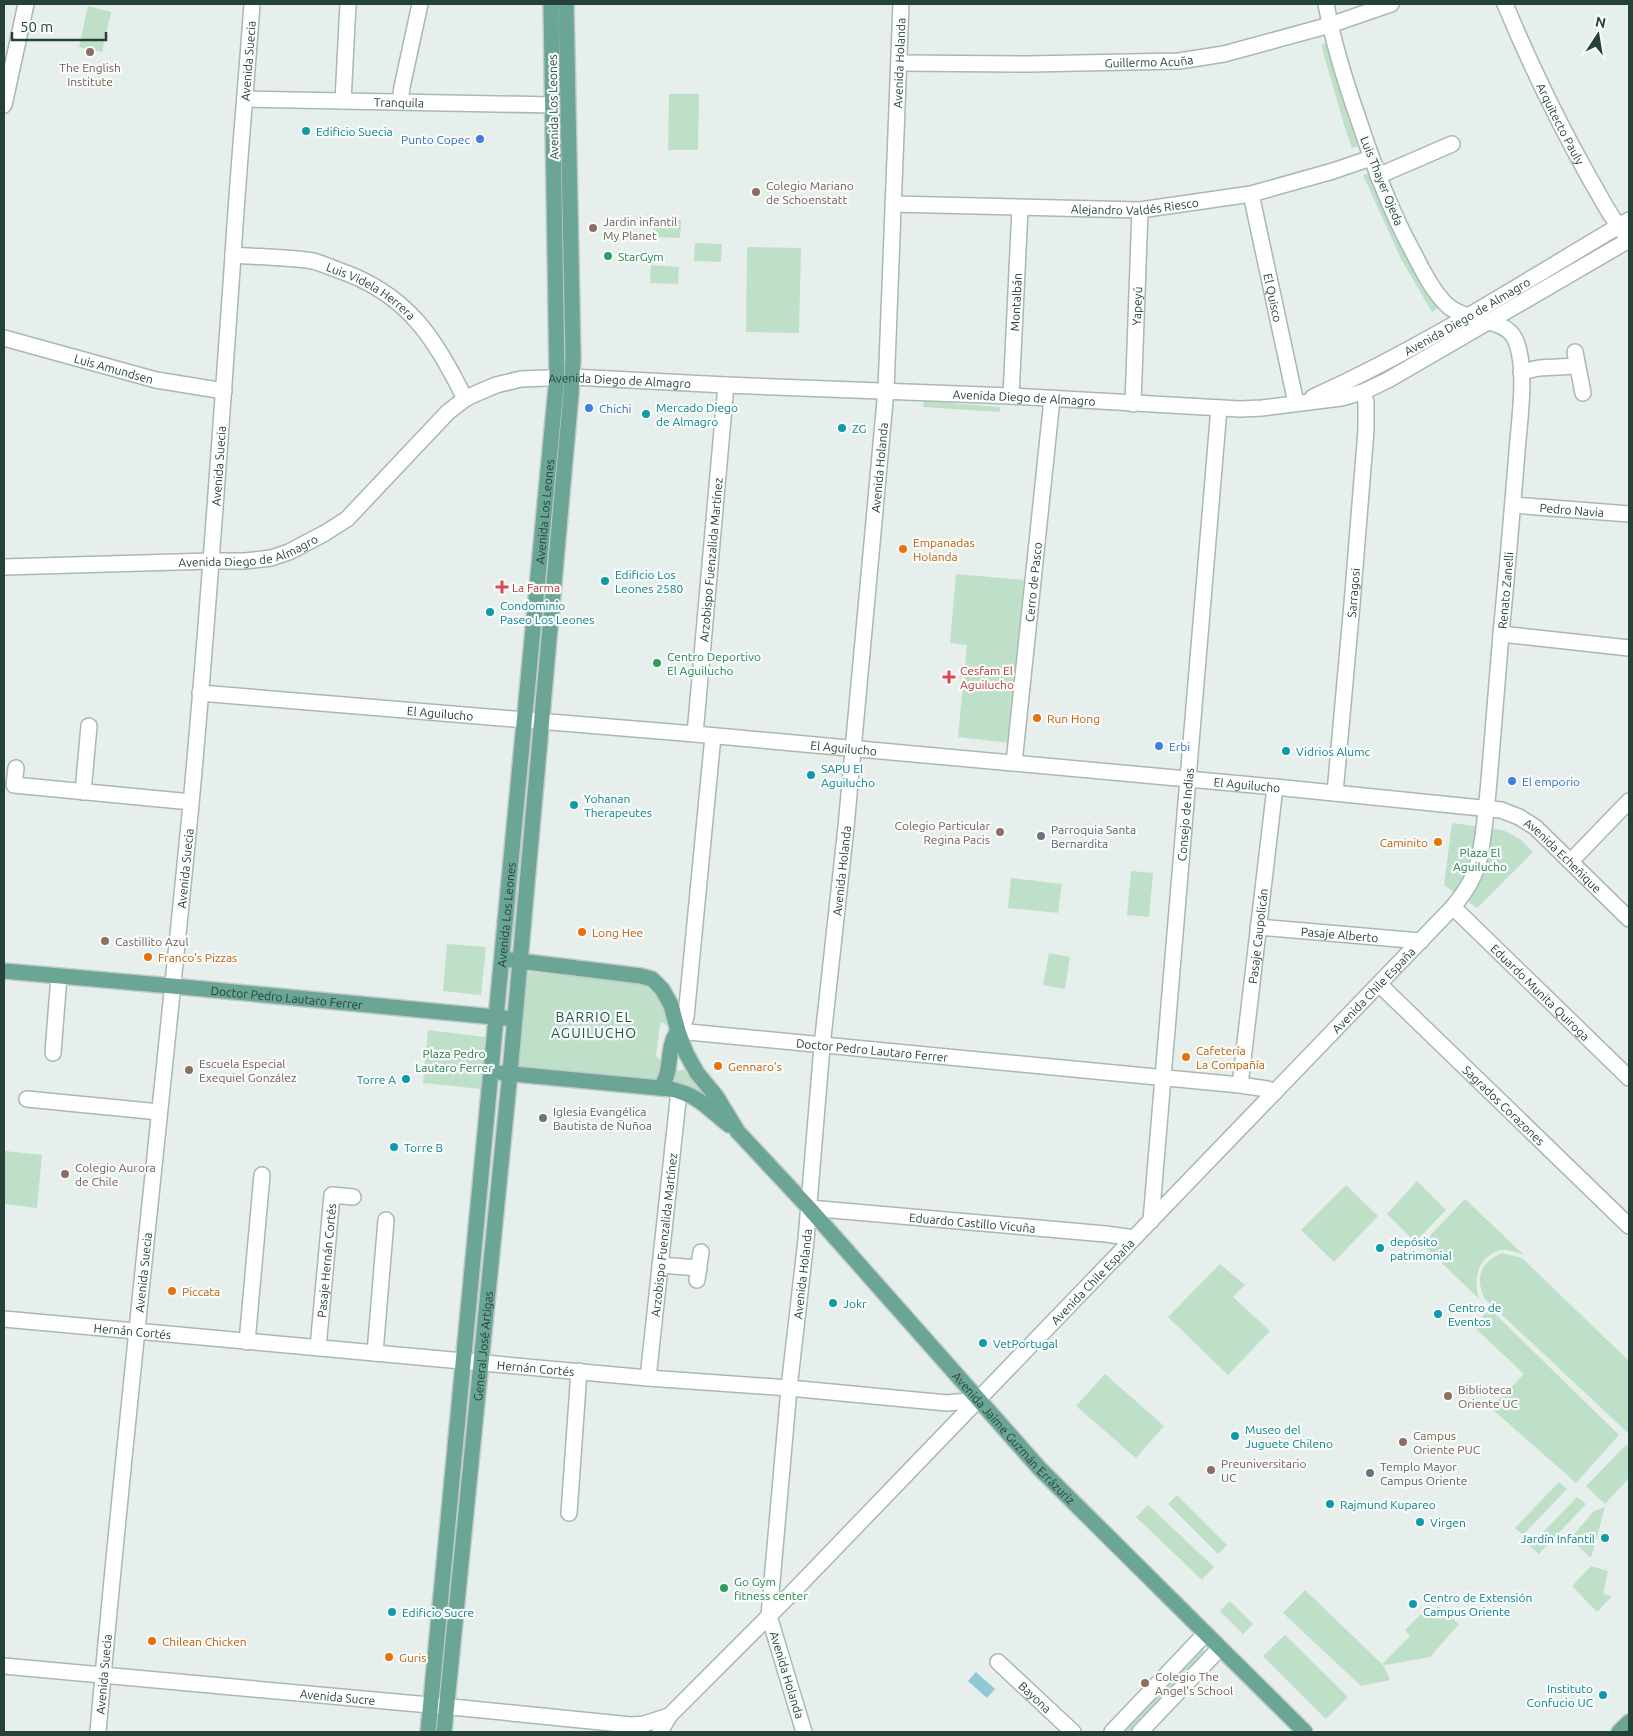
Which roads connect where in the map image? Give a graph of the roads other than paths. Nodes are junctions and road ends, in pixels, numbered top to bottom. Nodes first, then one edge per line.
1 (26, 4) edge
2 (252, 4) edge
3 (348, 4) edge
4 (420, 4) edge
5 (551, 4) edge
6 (566, 4) edge
7 (901, 4) edge
8 (1326, 4) edge
9 (1391, 4) edge
10 (1505, 4) edge
11 (1330, 24) junction
12 (900, 63) junction
13 (245, 99) junction
14 (343, 101) junction
15 (400, 102) junction
16 (4, 104) edge
17 (553, 105) junction
18 (1452, 144) dead end
19 (1371, 158) junction
20 (1378, 176) junction
21 (1251, 194) junction
22 (894, 204) junction
23 (1020, 208) junction
24 (1140, 210) junction
25 (1624, 224) edge
26 (1629, 239) edge
27 (233, 255) junction
28 (1516, 307) junction
29 (1468, 316) junction
30 (1488, 322) junction
31 (1512, 334) junction
32 (4, 338) edge
33 (1521, 372) junction
34 (564, 377) junction
35 (726, 385) junction
36 (886, 390) junction
37 (224, 391) junction
38 (1363, 392) junction
39 (1583, 393) dead end
40 (1011, 396) junction
41 (465, 399) junction
42 (1052, 399) junction
43 (1298, 403) junction
44 (1133, 404) junction
45 (1219, 408) junction
46 (1513, 505) junction
47 (1629, 514) edge
48 (211, 561) junction
49 (4, 567) edge
50 (1501, 634) junction
51 (1629, 648) edge
52 (200, 693) junction
53 (525, 720) junction
54 (542, 722) junction
55 (89, 726) dead end
56 (695, 734) junction
57 (713, 736) junction
58 (852, 749) junction
59 (1014, 763) junction
60 (16, 768) dead end
61 (1187, 779) junction
62 (1275, 787) junction
63 (83, 792) junction
64 (1335, 793) junction
65 (1629, 801) edge
66 (191, 802) junction
67 (1486, 809) junction
68 (1571, 861) junction
69 (1453, 908) junction
70 (1629, 919) edge
71 (1258, 927) junction
72 (1421, 941) junction
73 (503, 959) junction
74 (519, 962) junction
75 (4, 971) edge
76 (59, 976) junction
77 (1379, 984) junction
78 (172, 986) junction
79 (497, 1016) junction
80 (514, 1019) junction
81 (677, 1033) junction
82 (822, 1046) junction
83 (53, 1053) dead end
84 (492, 1072) junction
85 (510, 1074) junction
86 (1162, 1078) junction
87 (1629, 1078) edge
88 (1240, 1085) junction
89 (660, 1088) junction
90 (679, 1091) junction
91 (1275, 1092) junction
92 (27, 1099) dead end
93 (159, 1112) junction
94 (738, 1132) junction
95 (262, 1175) dead end
96 (353, 1197) dead end
97 (809, 1208) junction
98 (386, 1220) dead end
99 (1151, 1221) junction
100 (1629, 1226) edge
101 (1134, 1238) junction
102 (700, 1252) dead end
103 (660, 1265) junction
104 (4, 1319) edge
105 (136, 1332) junction
106 (247, 1342) junction
107 (318, 1348) junction
108 (374, 1353) junction
109 (465, 1360) junction
110 (482, 1362) junction
111 (579, 1371) junction
112 (648, 1378) junction
113 (789, 1388) junction
114 (978, 1400) junction
115 (569, 1513) dead end
116 (769, 1616) junction
117 (1205, 1634) junction
118 (1220, 1648) junction
119 (998, 1662) dead end
120 (4, 1666) edge
121 (103, 1675) junction
122 (431, 1705) junction
123 (446, 1707) junction
124 (669, 1716) junction
125 (1629, 1722) edge
126 (635, 1729) edge
127 (98, 1732) edge
128 (428, 1732) edge
129 (444, 1732) edge
130 (660, 1732) edge
131 (804, 1732) edge
132 (1074, 1732) edge
133 (1112, 1732) edge
134 (1140, 1732) edge
135 (1305, 1732) edge
136 (1619, 1732) edge

1 - 16 street
2 - 13 street, Avenida Suecia
3 - 14 street
4 - 15 street
5 - 17 main road, Avenida Los Leones
6 - 34 main road, Avenida Los Leones
7 - 12 street, Avenida Holanda
8 - 11 street, Luis Thayer Ojeda
9 - 11 street, Guillermo Acuña
10 - 25 street, Arquitecto Pauly
11 - 12 street, Guillermo Acuña
11 - 19 street, Luis Thayer Ojeda
12 - 22 street, Avenida Holanda
13 - 14 street, Tranquila
13 - 27 street, Avenida Suecia
14 - 15 street, Tranquila
15 - 17 street, Tranquila
17 - 34 main road, Avenida Los Leones
18 - 20 street
19 - 20 street, Luis Thayer Ojeda
19 - 21 street, Alejandro Valdés Riesco
20 - 29 street, Luis Thayer Ojeda
21 - 24 street, Alejandro Valdés Riesco
21 - 43 street, El Quisco
22 - 23 street, Alejandro Valdés Riesco
22 - 36 street, Avenida Holanda
23 - 24 street, Alejandro Valdés Riesco
23 - 40 street, Montalbán
24 - 44 street, Yapeyú
25 - 26 street, Arquitecto Pauly
25 - 29 street, Avenida Diego de Almagro
26 - 28 street, Avenida Diego de Almagro
27 - 37 street, Avenida Suecia
27 - 41 street, Luis Videla Herrera
28 - 30 street, Avenida Diego de Almagro
28 - 31 street
29 - 30 street, Luis Thayer Ojeda
29 - 43 street, Avenida Diego de Almagro
30 - 31 street
30 - 38 street, Avenida Diego de Almagro
31 - 33 street, Renato Zanelli
32 - 37 street, Luis Amundsen
33 - 39 street
33 - 46 street, Renato Zanelli
34 - 35 street, Avenida Diego de Almagro
34 - 41 street, Avenida Diego de Almagro
34 - 53 main road, Avenida Los Leones
34 - 54 main road, Avenida Los Leones
35 - 36 street, Avenida Diego de Almagro
35 - 56 street, Arzobispo Fuenzalida Martínez
36 - 40 street, Avenida Diego de Almagro
36 - 58 street, Avenida Holanda
37 - 48 street, Avenida Suecia
38 - 43 street, Avenida Diego de Almagro
38 - 64 street, Sarragosi
40 - 42 street, Avenida Diego de Almagro
41 - 48 street, Avenida Diego de Almagro
42 - 44 street, Avenida Diego de Almagro
42 - 59 street, Cerro de Pasco
43 - 45 street, Avenida Diego de Almagro
44 - 45 street, Avenida Diego de Almagro
45 - 61 street, Consejo de Indias
46 - 47 street, Pedro Navia
46 - 50 street, Renato Zanelli
48 - 49 street, Avenida Diego de Almagro
48 - 52 street, Avenida Suecia
50 - 51 street
50 - 67 street, Renato Zanelli
52 - 53 street, El Aguilucho
52 - 66 street, Avenida Suecia
53 - 54 street, El Aguilucho
53 - 73 main road, Avenida Los Leones
54 - 56 street, El Aguilucho
54 - 74 main road, Avenida Los Leones
55 - 63 street
56 - 57 street, El Aguilucho
57 - 58 street, El Aguilucho
57 - 81 street
58 - 59 street, El Aguilucho
58 - 82 street, Avenida Holanda
59 - 61 street, El Aguilucho
60 - 63 street
61 - 62 street, El Aguilucho
61 - 86 street, Consejo de Indias
62 - 64 street, El Aguilucho
62 - 71 street, Pasaje Caupolicán
63 - 66 street
64 - 67 street, El Aguilucho
65 - 68 street
66 - 78 street, Avenida Suecia
67 - 68 street, Avenida Echeñique
67 - 69 street, Avenida Chile España
68 - 70 street, Avenida Echeñique
69 - 72 street, Avenida Chile España
69 - 87 street, Eduardo Munita Quiroga
71 - 72 street, Pasaje Alberto
71 - 88 street, Pasaje Caupolicán
72 - 77 street, Avenida Chile España
73 - 74 main road
73 - 79 main road, Avenida Los Leones
74 - 80 main road, General José Artigas
74 - 81 main road
75 - 76 main road, Doctor Pedro Lautaro Ferrer
76 - 78 main road, Doctor Pedro Lautaro Ferrer
76 - 83 street
77 - 91 street, Avenida Chile España
77 - 100 street, Sagrados Corazones
78 - 79 main road, Doctor Pedro Lautaro Ferrer
78 - 93 street, Avenida Suecia
79 - 80 main road, Doctor Pedro Lautaro Ferrer
79 - 84 main road, General José Artigas
80 - 85 main road, General José Artigas
81 - 82 street, Doctor Pedro Lautaro Ferrer
81 - 89 main road
81 - 94 main road, Avenida Jaime Guzmán Errázuriz
82 - 86 street, Doctor Pedro Lautaro Ferrer
82 - 97 street, Avenida Holanda
84 - 85 main road
84 - 109 main road, General José Artigas
85 - 89 main road
85 - 110 main road, General José Artigas
86 - 88 street, Doctor Pedro Lautaro Ferrer
86 - 99 street, Consejo de Indias
88 - 91 street, Doctor Pedro Lautaro Ferrer
89 - 90 main road
90 - 94 main road, Avenida Jaime Guzmán Errázuriz
90 - 103 street, Arzobispo Fuenzalida Martínez
91 - 99 street, Avenida Chile España
92 - 93 street
93 - 105 street, Avenida Suecia
94 - 97 main road, Avenida Jaime Guzmán Errázuriz
95 - 106 street
96 - 107 street, Pasaje Hernán Cortés
97 - 101 street, Eduardo Castillo Vicuña
97 - 113 street, Avenida Holanda
97 - 114 main road, Avenida Jaime Guzmán Errázuriz
98 - 108 street
99 - 101 street, Avenida Chile España
101 - 114 street, Avenida Chile España
102 - 103 street
103 - 112 street, Arzobispo Fuenzalida Martínez
104 - 105 street, Hernán Cortés
105 - 106 street, Hernán Cortés
105 - 121 street, Avenida Suecia
106 - 107 street, Hernán Cortés
107 - 108 street, Hernán Cortés
108 - 109 street, Hernán Cortés
109 - 110 street, Hernán Cortés
109 - 122 main road, General José Artigas
110 - 111 street, Hernán Cortés
110 - 123 main road, General José Artigas
111 - 112 street, Hernán Cortés
111 - 115 street
112 - 113 street, Hernán Cortés
113 - 114 street, Hernán Cortés
113 - 116 street, Avenida Holanda
114 - 116 street, Avenida Chile España
114 - 117 main road, Avenida Jaime Guzmán Errázuriz
116 - 124 street, Avenida Chile España
116 - 131 street, Avenida Holanda
117 - 118 main road, Avenida Jaime Guzmán Errázuriz
117 - 133 street
118 - 134 street
118 - 135 main road, Avenida Jaime Guzmán Errázuriz
119 - 132 street, Bayona
120 - 121 street, Avenida Sucre
121 - 122 street, Avenida Sucre
121 - 127 street, Avenida Suecia
122 - 123 street, Avenida Sucre
122 - 128 main road, General José Artigas
123 - 126 street, Avenida Sucre
123 - 129 main road, General José Artigas
124 - 126 street, Avenida Sucre
124 - 130 street, Avenida Chile España
125 - 136 main road

